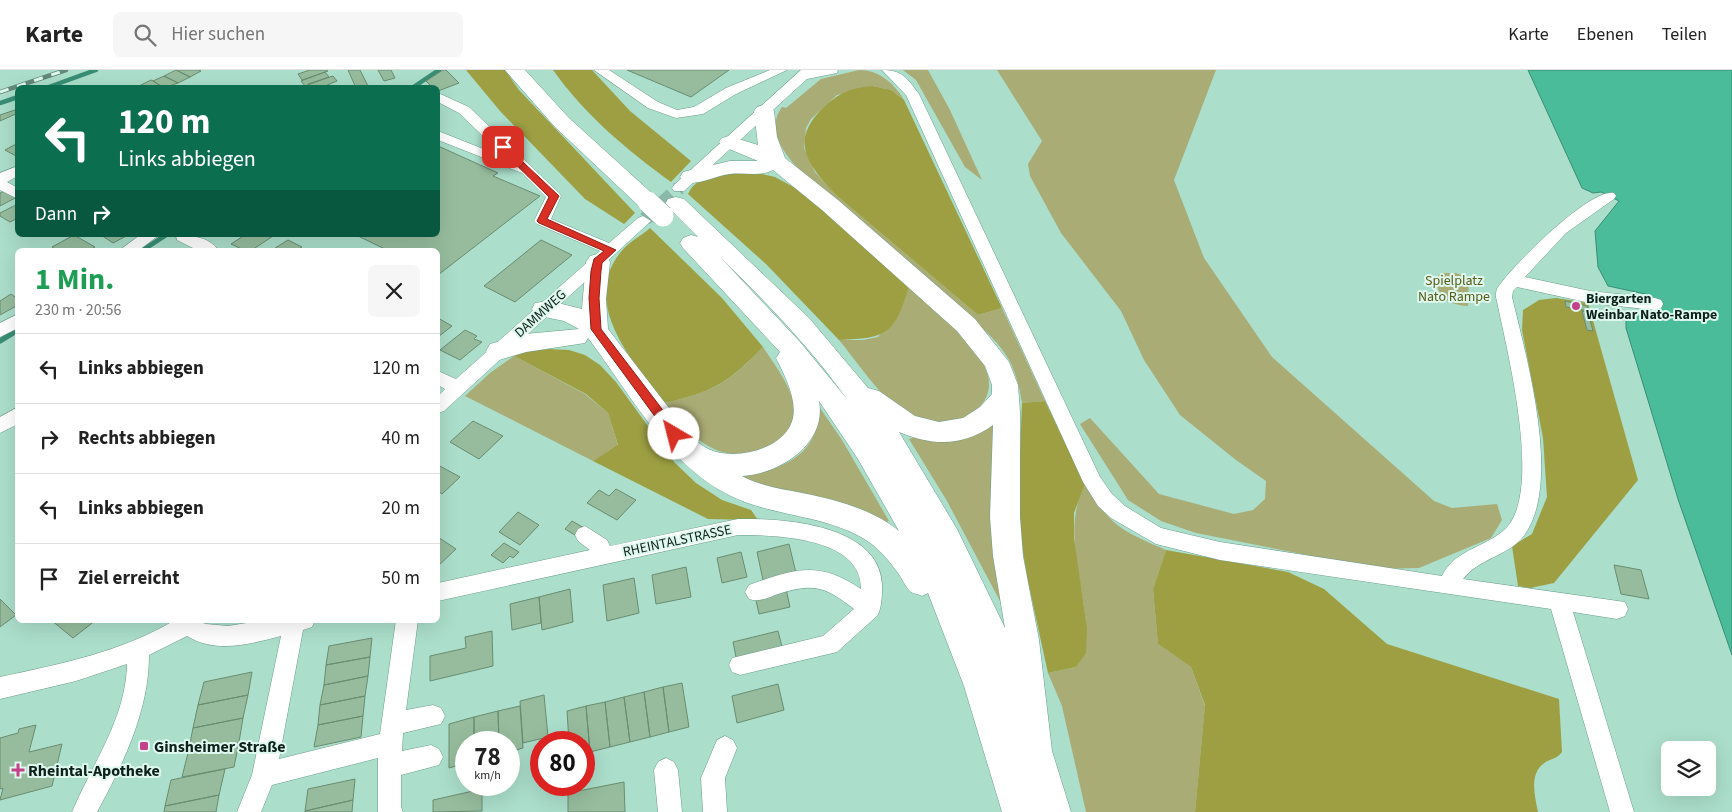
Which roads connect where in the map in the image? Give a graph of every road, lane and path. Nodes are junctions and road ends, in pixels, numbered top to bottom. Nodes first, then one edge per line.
1 (516, 70) edge
2 (536, 70) edge
3 (600, 70) edge
4 (781, 70) edge
5 (832, 70) edge
6 (888, 70) edge
7 (806, 73) edge
8 (440, 98) edge
9 (764, 111) junction
10 (440, 136) edge
11 (729, 142) junction
12 (771, 164) junction
13 (15, 172) edge
14 (530, 173) junction
15 (0, 179) edge
16 (0, 184) edge
17 (15, 192) edge
18 (1609, 196) dead end
19 (666, 200) junction
20 (149, 237) edge
21 (185, 237) edge
22 (131, 248) edge
23 (206, 248) edge
24 (604, 256) junction
25 (1512, 280) junction
26 (1655, 304) dead end
27 (544, 309) junction
28 (15, 322) edge
29 (772, 328) junction
30 (0, 331) edge
31 (594, 339) junction
32 (499, 351) junction
33 (826, 355) junction
34 (440, 378) edge
35 (457, 388) junction
36 (1006, 398) junction
37 (440, 404) edge
38 (15, 416) edge
39 (0, 426) edge
40 (696, 455) junction
41 (585, 534) dead end
42 (602, 556) junction
43 (1449, 586) junction
44 (440, 592) edge
45 (756, 592) dead end
46 (1560, 602) junction
47 (870, 608) junction
48 (1617, 609) dead end
49 (189, 623) edge
50 (192, 623) edge
51 (292, 623) edge
52 (300, 623) edge
53 (407, 623) edge
54 (138, 650) junction
55 (740, 665) dead end
56 (974, 669) junction
57 (0, 688) edge
58 (433, 716) dead end
59 (391, 744) junction
60 (725, 748) dead end
61 (1035, 752) junction
62 (431, 757) dead end
63 (666, 770) dead end
64 (264, 775) junction
65 (84, 812) edge
66 (249, 812) edge
67 (391, 812) edge
68 (670, 812) edge
69 (715, 812) edge
70 (1020, 812) edge
71 (1053, 812) edge
72 (1622, 812) edge

1 - 19 highway
2 - 19 highway
3 - 4 street
5 - 7 street
6 - 43 street
7 - 9 street, DAMMWEG
8 - 14 street
9 - 11 street, DAMMWEG
9 - 12 highway
10 - 14 street
11 - 12 highway
11 - 19 street, DAMMWEG
12 - 19 highway
12 - 36 highway
13 - 15 street
14 - 24 street
16 - 17 street
18 - 25 street
19 - 24 street, DAMMWEG
19 - 29 highway
19 - 33 highway
20 - 22 street
21 - 23 street
24 - 27 street, DAMMWEG
24 - 31 highway
25 - 26 street
25 - 43 street
27 - 31 highway
27 - 32 street, DAMMWEG
28 - 30 street
29 - 40 highway
29 - 56 highway
31 - 32 highway
31 - 40 highway
32 - 35 street, DAMMWEG
33 - 36 highway
33 - 61 highway
34 - 35 street
35 - 37 street, DAMMWEG
36 - 61 highway
38 - 39 street
40 - 56 highway
41 - 42 street
42 - 44 street, RHEINTALSTRASSE
42 - 47 street, RHEINTALSTRASSE
43 - 46 street
45 - 47 street
46 - 48 street
46 - 72 street
47 - 55 street
49 - 54 street
50 - 51 street
52 - 64 street
53 - 59 street
54 - 57 street
54 - 65 street
56 - 70 highway
58 - 59 street
59 - 62 street
59 - 64 street
59 - 67 street
60 - 69 street
61 - 71 highway
63 - 68 street
64 - 66 street

